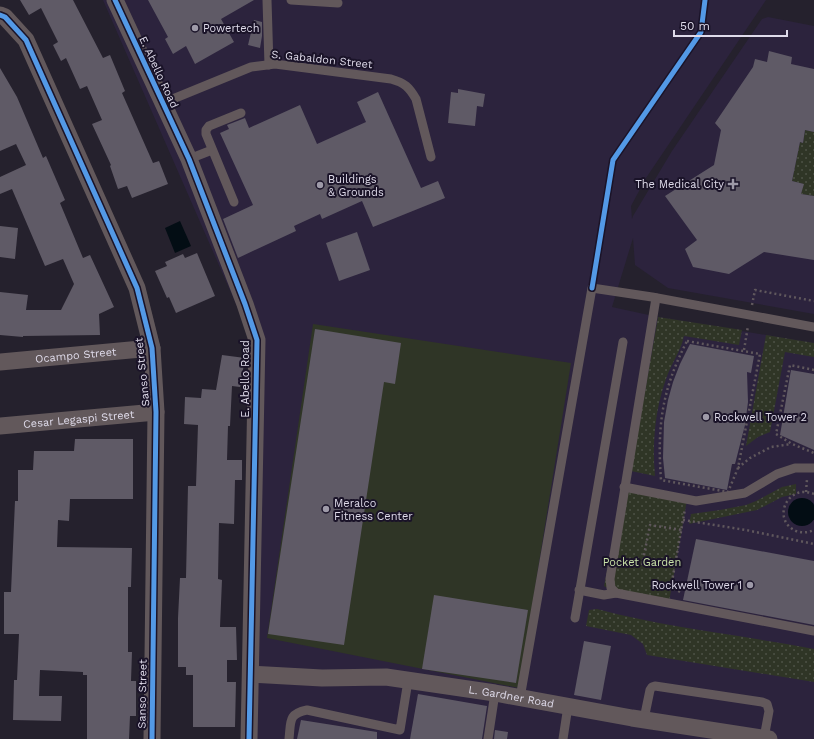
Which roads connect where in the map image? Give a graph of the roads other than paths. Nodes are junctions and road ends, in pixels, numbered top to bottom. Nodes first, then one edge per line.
1 (115, 0) edge
2 (267, 0) edge
3 (291, 0) edge
4 (338, 3) dead end
5 (0, 15) edge
6 (268, 65) junction
7 (163, 103) junction
8 (241, 113) dead end
9 (212, 150) junction
10 (431, 157) dead end
11 (189, 160) junction
12 (234, 202) dead end
13 (656, 298) junction
14 (814, 327) edge
15 (622, 342) dead end
16 (152, 348) junction
17 (0, 362) edge
18 (156, 412) junction
19 (0, 426) edge
20 (814, 468) edge
21 (624, 487) junction
22 (579, 590) junction
23 (616, 592) junction
24 (575, 618) dead end
25 (814, 631) edge
26 (251, 674) junction
27 (408, 680) junction
28 (495, 693) junction
29 (520, 698) junction
30 (568, 706) junction
31 (644, 719) junction
32 (680, 732) edge
33 (399, 735) edge
34 (152, 739) edge
35 (249, 739) edge
36 (289, 739) edge
37 (488, 739) edge
38 (563, 739) edge
39 (767, 739) edge

1 - 7 street, E. Abello Road
2 - 6 lane
3 - 4 lane
5 - 16 street, Sanso Street
6 - 7 lane, S. Gabaldon Street
6 - 10 lane, S. Gabaldon Street
7 - 11 street, E. Abello Road
8 - 9 lane
9 - 11 lane
9 - 12 lane
11 - 26 street, E. Abello Road
13 - 14 lane
13 - 21 lane
13 - 29 lane
15 - 22 lane
16 - 17 street, Ocampo Street
16 - 18 street, Sanso Street
18 - 19 street, Cesar Legaspi Street
18 - 34 street, Sanso Street
20 - 21 lane
21 - 23 lane
22 - 23 lane
22 - 24 lane
23 - 25 lane
26 - 27 street, L. Gardner Road
26 - 35 street, E. Abello Road
27 - 28 street, L. Gardner Road
27 - 33 lane
28 - 29 street, L. Gardner Road
28 - 37 lane
29 - 30 street, L. Gardner Road
30 - 31 street, L. Gardner Road
30 - 38 lane
31 - 32 street, L. Gardner Road
31 - 39 lane
32 - 39 street, L. Gardner Road
33 - 36 lane

